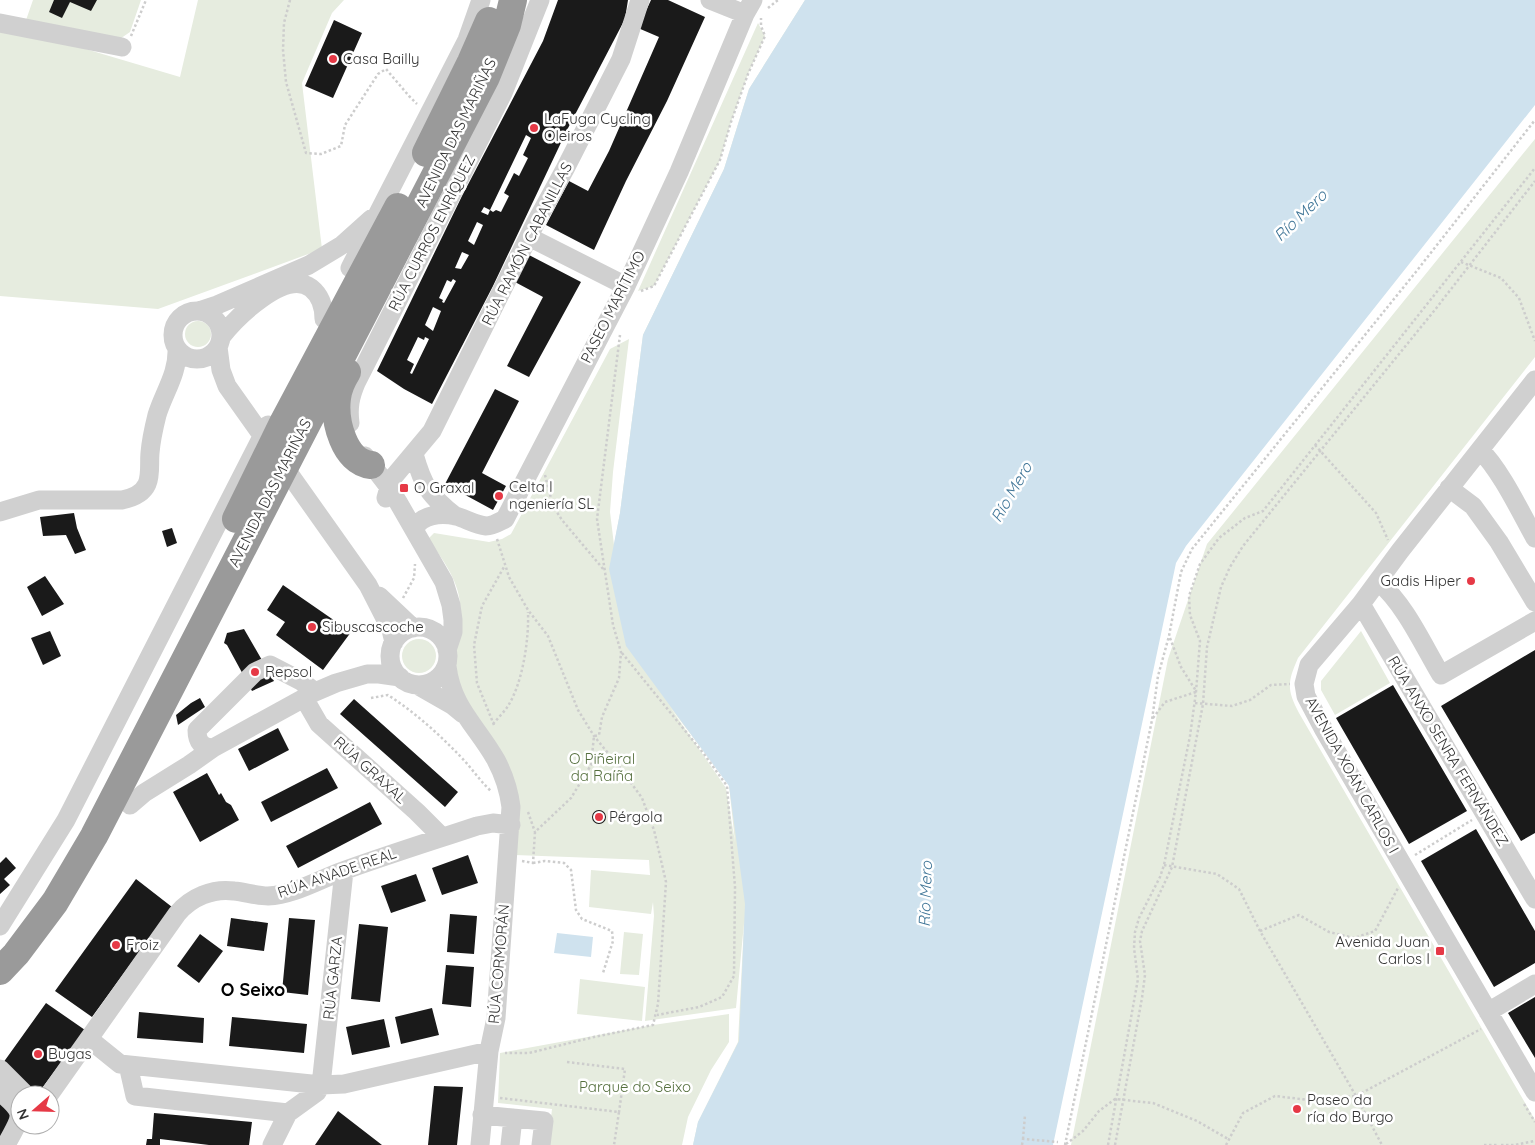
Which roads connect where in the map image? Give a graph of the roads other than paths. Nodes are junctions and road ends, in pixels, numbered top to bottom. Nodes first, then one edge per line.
1 (481, 0) edge
2 (494, 0) edge
3 (513, 0) edge
4 (540, 0) edge
5 (640, 0) edge
6 (710, 0) edge
7 (756, 10) edge
8 (0, 23) edge
9 (122, 47) road end
10 (391, 189) junction
11 (419, 207) junction
12 (529, 236) junction
13 (626, 286) junction
14 (199, 311) junction
15 (324, 319) junction
16 (219, 342) junction
17 (177, 349) junction
18 (197, 360) junction
19 (1535, 380) edge
20 (169, 386) junction
21 (234, 397) junction
22 (1480, 450) junction
23 (414, 454) junction
24 (371, 465) junction
25 (388, 486) junction
26 (1450, 488) junction
27 (0, 512) edge
28 (454, 516) junction
29 (414, 529) junction
30 (1535, 538) edge
31 (434, 564) junction
32 (1378, 581) junction
33 (368, 585) junction
34 (1532, 590) edge
35 (447, 591) junction
36 (1361, 604) junction
37 (1535, 621) edge
38 (420, 628) junction
39 (393, 647) junction
40 (447, 658) junction
41 (353, 678) junction
42 (408, 681) junction
43 (310, 695) junction
44 (466, 717) junction
45 (212, 748) junction
46 (130, 805) joint
47 (511, 816) junction
48 (442, 837) junction
49 (344, 871) junction
50 (1529, 877) edge
51 (1535, 899) edge
52 (0, 926) edge
53 (5, 957) edge
54 (1535, 984) edge
55 (1487, 1020) junction
56 (89, 1039) junction
57 (489, 1051) junction
58 (128, 1065) junction
59 (0, 1069) edge
60 (16, 1085) edge
61 (56, 1085) edge
62 (321, 1085) junction
63 (0, 1092) edge
64 (1535, 1092) edge
65 (483, 1106) junction
66 (288, 1113) junction
67 (513, 1118) junction
68 (6, 1145) edge
69 (272, 1145) edge
70 (480, 1145) edge
71 (510, 1145) edge
72 (541, 1145) edge

1 - 10 street
2 - 53 highway, AVENIDA DAS MARIÑAS
3 - 11 highway, AVENIDA DAS MARIÑAS
4 - 24 street, RÚA CURROS ENRÍQUEZ
5 - 12 street, RÚA RAMÓN CABANILLAS
6 - 7 street
7 - 13 street, PASEO MARÍTIMO
8 - 9 street
10 - 14 street
10 - 15 street
11 - 24 highway
11 - 53 highway, AVENIDA DAS MARIÑAS
12 - 13 street
12 - 23 street, RÚA RAMÓN CABANILLAS
13 - 28 street, PASEO MARÍTIMO
14 - 16 street
14 - 17 street
15 - 16 street
15 - 52 street
16 - 18 street
16 - 21 street
17 - 18 street
17 - 20 street
18 - 20 street
18 - 21 street
19 - 22 street, AVENIDA XOÁN CARLOS I
20 - 27 street
21 - 33 street
22 - 26 street, AVENIDA XOÁN CARLOS I
22 - 30 street
23 - 24 street
23 - 25 street, RÚA RAMÓN CABANILLAS
23 - 28 street
24 - 25 street, RÚA CURROS ENRÍQUEZ
25 - 29 street, RÚA CURROS ENRÍQUEZ
25 - 31 street
26 - 32 street, AVENIDA XOÁN CARLOS I
26 - 34 street
28 - 29 street, PASEO MARÍTIMO
29 - 31 street, RÚA CURROS ENRÍQUEZ
31 - 35 street
32 - 36 street, AVENIDA XOÁN CARLOS I
32 - 37 street
33 - 38 street
33 - 39 street
35 - 38 street
35 - 40 street
36 - 50 street, RÚA ANXO SENRA FERNÁNDEZ
36 - 55 street, AVENIDA XOÁN CARLOS I
38 - 39 street
38 - 40 street
39 - 41 street
39 - 42 street
40 - 42 street
40 - 44 street, RÚA CORMORÁN
41 - 42 street
41 - 43 street
42 - 44 street, RÚA CORMORÁN
43 - 45 street
43 - 45 street
43 - 48 street, RÚA GRAXAL
44 - 47 street, RÚA CORMORÁN
45 - 46 street
46 - 53 highway
47 - 48 street, RÚA ANADE REAL
47 - 57 street, RÚA CORMORÁN
48 - 49 street, RÚA ANADE REAL
49 - 56 street, RÚA ANADE REAL
49 - 62 street, RÚA GARZA
50 - 51 street, RÚA ANXO SENRA FERNÁNDEZ
54 - 55 street
55 - 64 street, AVENIDA XOÁN CARLOS I
56 - 58 street
56 - 61 street, RÚA ANADE REAL
57 - 62 street
57 - 65 street, RÚA CORMORÁN
58 - 62 street
58 - 66 street
59 - 60 street
62 - 66 street
63 - 68 street
65 - 67 street
65 - 70 street, RÚA CORMORÁN
66 - 69 street
67 - 71 street
67 - 72 street

